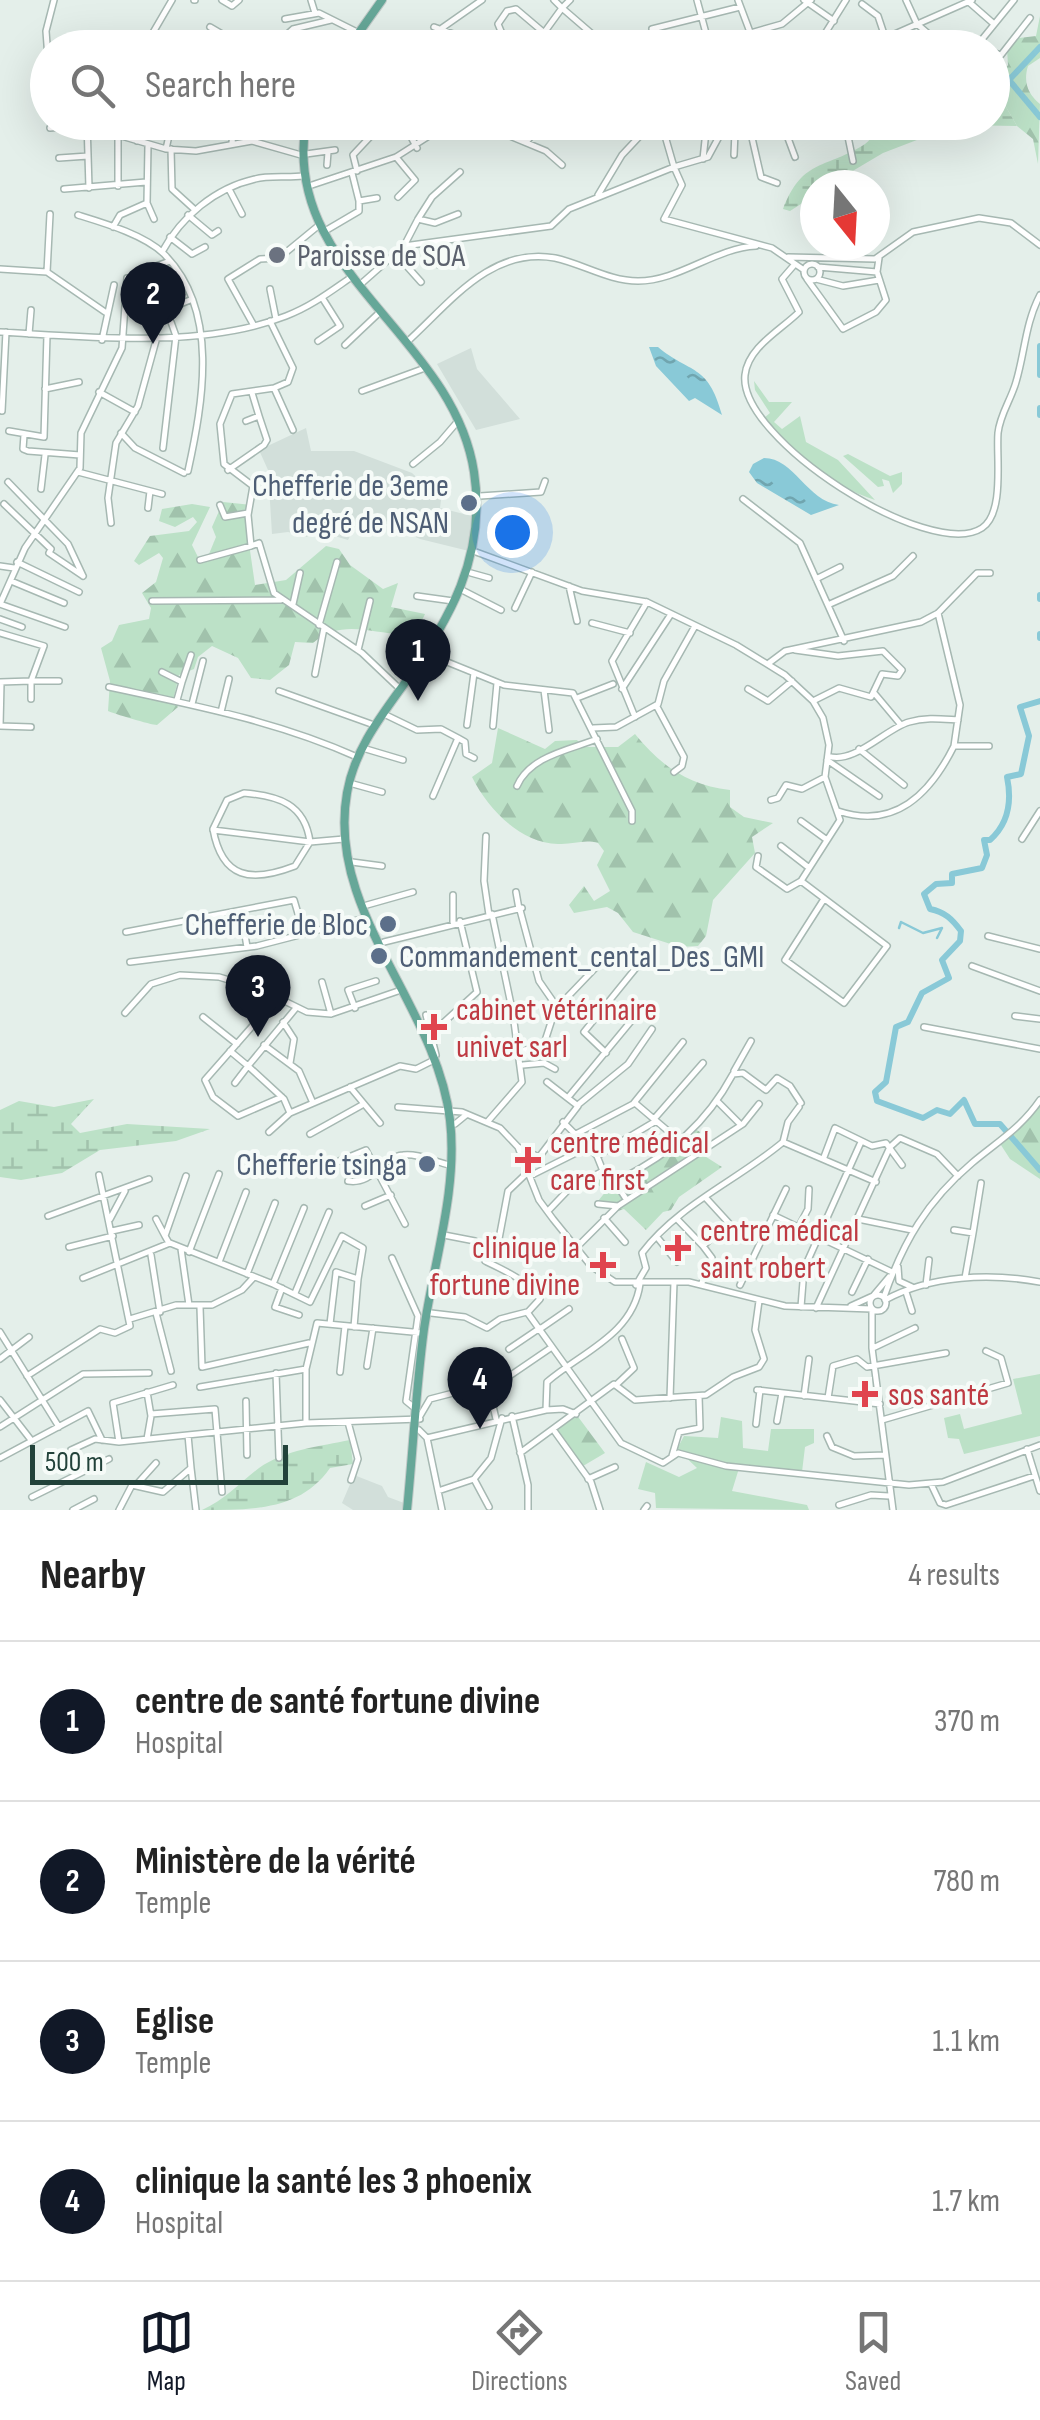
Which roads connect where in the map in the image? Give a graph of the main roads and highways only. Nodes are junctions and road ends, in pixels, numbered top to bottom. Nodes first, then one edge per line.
1 (380, 0) edge
2 (356, 30) edge
3 (358, 30) edge
4 (306, 140) edge
5 (304, 155) junction
6 (322, 228) junction
7 (356, 279) junction
8 (408, 340) junction
9 (463, 590) junction
10 (435, 1058) junction
11 (455, 1113) junction
12 (418, 1416) junction
13 (409, 1510) edge

1 - 2 main road
1 - 3 main road
4 - 5 main road
5 - 6 main road
5 - 6 main road
6 - 7 main road
7 - 8 main road
7 - 8 main road
8 - 9 main road
8 - 9 main road
9 - 10 main road
9 - 10 main road
10 - 11 main road
11 - 12 main road
11 - 12 main road
12 - 13 main road
12 - 13 main road

